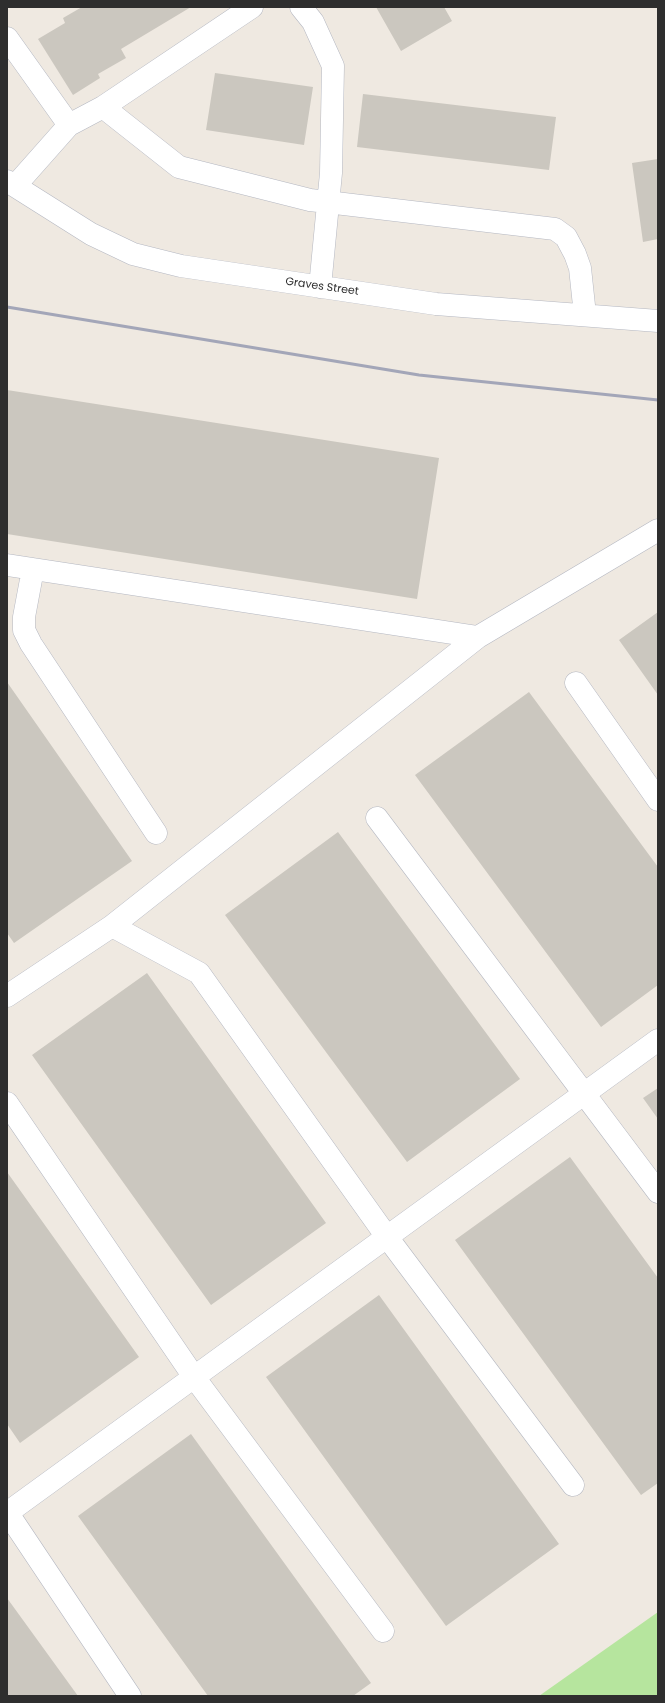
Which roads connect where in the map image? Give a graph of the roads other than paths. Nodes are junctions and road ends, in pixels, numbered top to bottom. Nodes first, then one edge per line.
1 (252, 7) edge
2 (301, 7) edge
3 (7, 38) edge
4 (103, 107) junction
5 (69, 126) junction
6 (11, 184) edge
7 (328, 202) junction
8 (320, 287) junction
9 (585, 315) junction
10 (658, 321) edge
11 (658, 530) edge
12 (7, 565) edge
13 (33, 569) junction
14 (16, 612) edge
15 (478, 637) junction
16 (576, 683) dead end
17 (658, 800) edge
18 (377, 818) dead end
19 (156, 833) dead end
20 (112, 926) junction
21 (7, 996) edge
22 (658, 1040) edge
23 (583, 1094) junction
24 (7, 1103) edge
25 (658, 1192) edge
26 (387, 1236) junction
27 (194, 1377) junction
28 (573, 1485) dead end
29 (7, 1512) edge
30 (383, 1631) dead end
31 (130, 1696) edge

1 - 4 street
2 - 7 street
3 - 5 street
4 - 5 street
4 - 7 street
5 - 6 street
6 - 8 street, Graves Street
7 - 8 street
7 - 9 street
8 - 9 street, Graves Street
9 - 10 street, Graves Street
11 - 15 street
12 - 13 street
13 - 14 street
13 - 15 street
14 - 19 street
15 - 20 street
16 - 17 street
18 - 23 street
20 - 21 street
20 - 26 street
22 - 23 street
23 - 25 street
23 - 26 street
24 - 27 street
26 - 27 street
26 - 28 street
27 - 29 street
27 - 30 street
29 - 31 street

